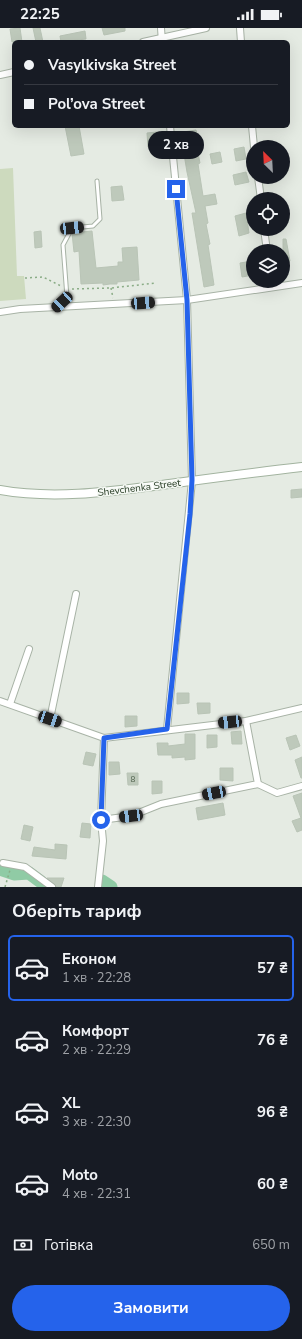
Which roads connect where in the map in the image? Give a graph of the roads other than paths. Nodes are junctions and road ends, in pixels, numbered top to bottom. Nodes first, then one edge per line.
1 (161, 28) edge
2 (206, 28) edge
3 (240, 28) edge
4 (162, 40) edge
5 (241, 40) edge
6 (12, 72) edge
7 (0, 75) edge
8 (170, 128) edge
9 (252, 128) edge
10 (253, 140) edge
11 (97, 181) dead end
12 (302, 284) edge
13 (290, 286) edge
14 (271, 288) edge
15 (187, 300) junction
16 (55, 308) junction
17 (0, 312) edge
18 (302, 467) edge
19 (192, 480) junction
20 (0, 490) edge
21 (76, 594) dead end
22 (29, 650) dead end
23 (0, 701) edge
24 (10, 704) junction
25 (302, 708) edge
26 (50, 719) junction
27 (246, 721) junction
28 (167, 729) junction
29 (104, 738) junction
30 (258, 784) junction
31 (302, 786) edge
32 (101, 820) junction
33 (3, 863) dead end
34 (52, 887) edge
35 (98, 887) edge

1 - 4 street
2 - 4 street
3 - 5 street
6 - 7 street
8 - 15 street
9 - 10 street
11 - 16 lane
12 - 13 street
14 - 15 street
15 - 16 street
15 - 19 street
16 - 17 street
18 - 19 street, Shevchenka Street
19 - 20 street, Shevchenka Street
19 - 28 street
21 - 26 street
22 - 24 street
23 - 24 street
24 - 26 street
25 - 27 street
26 - 29 street
27 - 28 street
27 - 30 street
28 - 29 street
29 - 32 street
30 - 31 street
30 - 32 street
32 - 35 street
33 - 34 street

